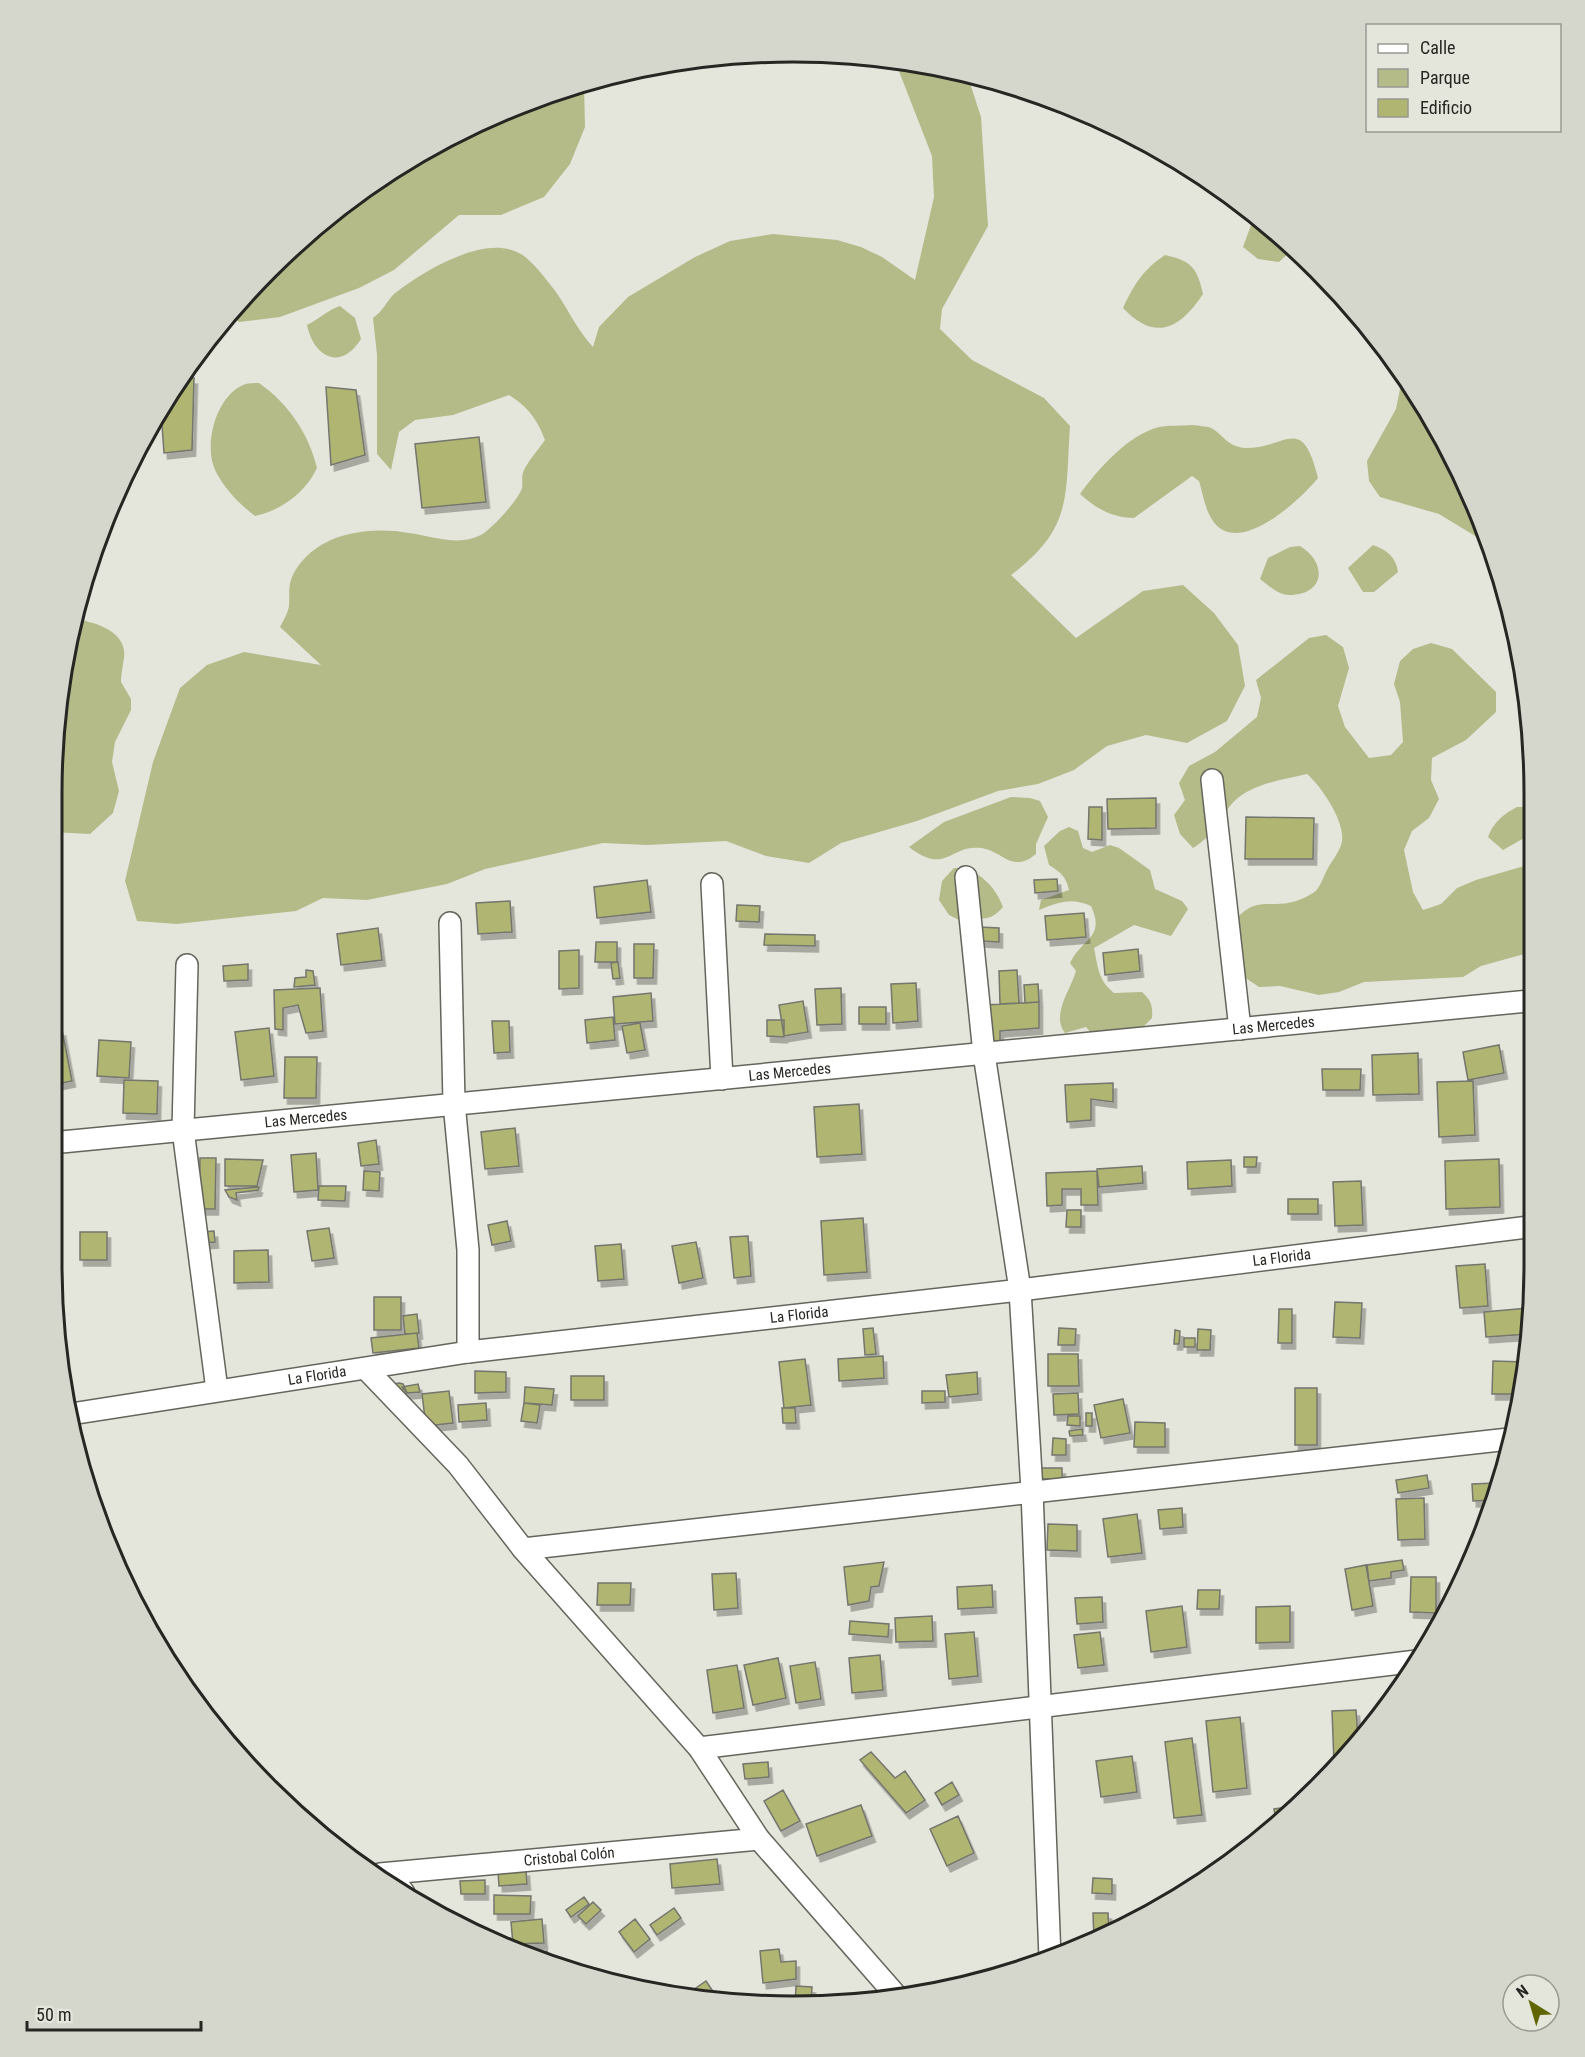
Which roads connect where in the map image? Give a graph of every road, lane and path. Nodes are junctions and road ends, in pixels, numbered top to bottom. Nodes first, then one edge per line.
1 (1212, 780) dead end
2 (966, 877) dead end
3 (712, 884) dead end
4 (450, 923) dead end
5 (187, 964) dead end
6 (1524, 1001) edge
7 (1240, 1029) junction
8 (984, 1054) junction
9 (722, 1078) junction
10 (454, 1103) junction
11 (183, 1130) junction
12 (61, 1142) edge
13 (1524, 1227) edge
14 (1020, 1290) junction
15 (468, 1352) junction
16 (367, 1370) junction
17 (217, 1390) junction
18 (77, 1413) edge
19 (1502, 1440) edge
20 (1032, 1491) junction
21 (523, 1549) junction
22 (1405, 1662) edge
23 (1040, 1706) junction
24 (699, 1748) junction
25 (759, 1839) junction
26 (389, 1874) edge
27 (1050, 1948) edge
28 (890, 1989) edge

1 - 7 street
2 - 8 street
3 - 9 street
4 - 10 street
5 - 11 street
6 - 7 street, Las Mercedes
7 - 8 street, Las Mercedes
8 - 9 street, Las Mercedes
8 - 14 street
9 - 10 street, Las Mercedes
10 - 11 street, Las Mercedes
10 - 15 street
11 - 12 street, Las Mercedes
11 - 17 street
13 - 14 street, La Florida
14 - 15 street, La Florida
14 - 20 street
15 - 16 street, La Florida
16 - 17 street, La Florida
16 - 21 street
17 - 18 street, La Florida
19 - 20 street
20 - 21 street
20 - 23 street
21 - 24 street
22 - 23 street
23 - 24 street
23 - 27 street
24 - 25 street
25 - 26 street, Cristobal Colón
25 - 28 street

